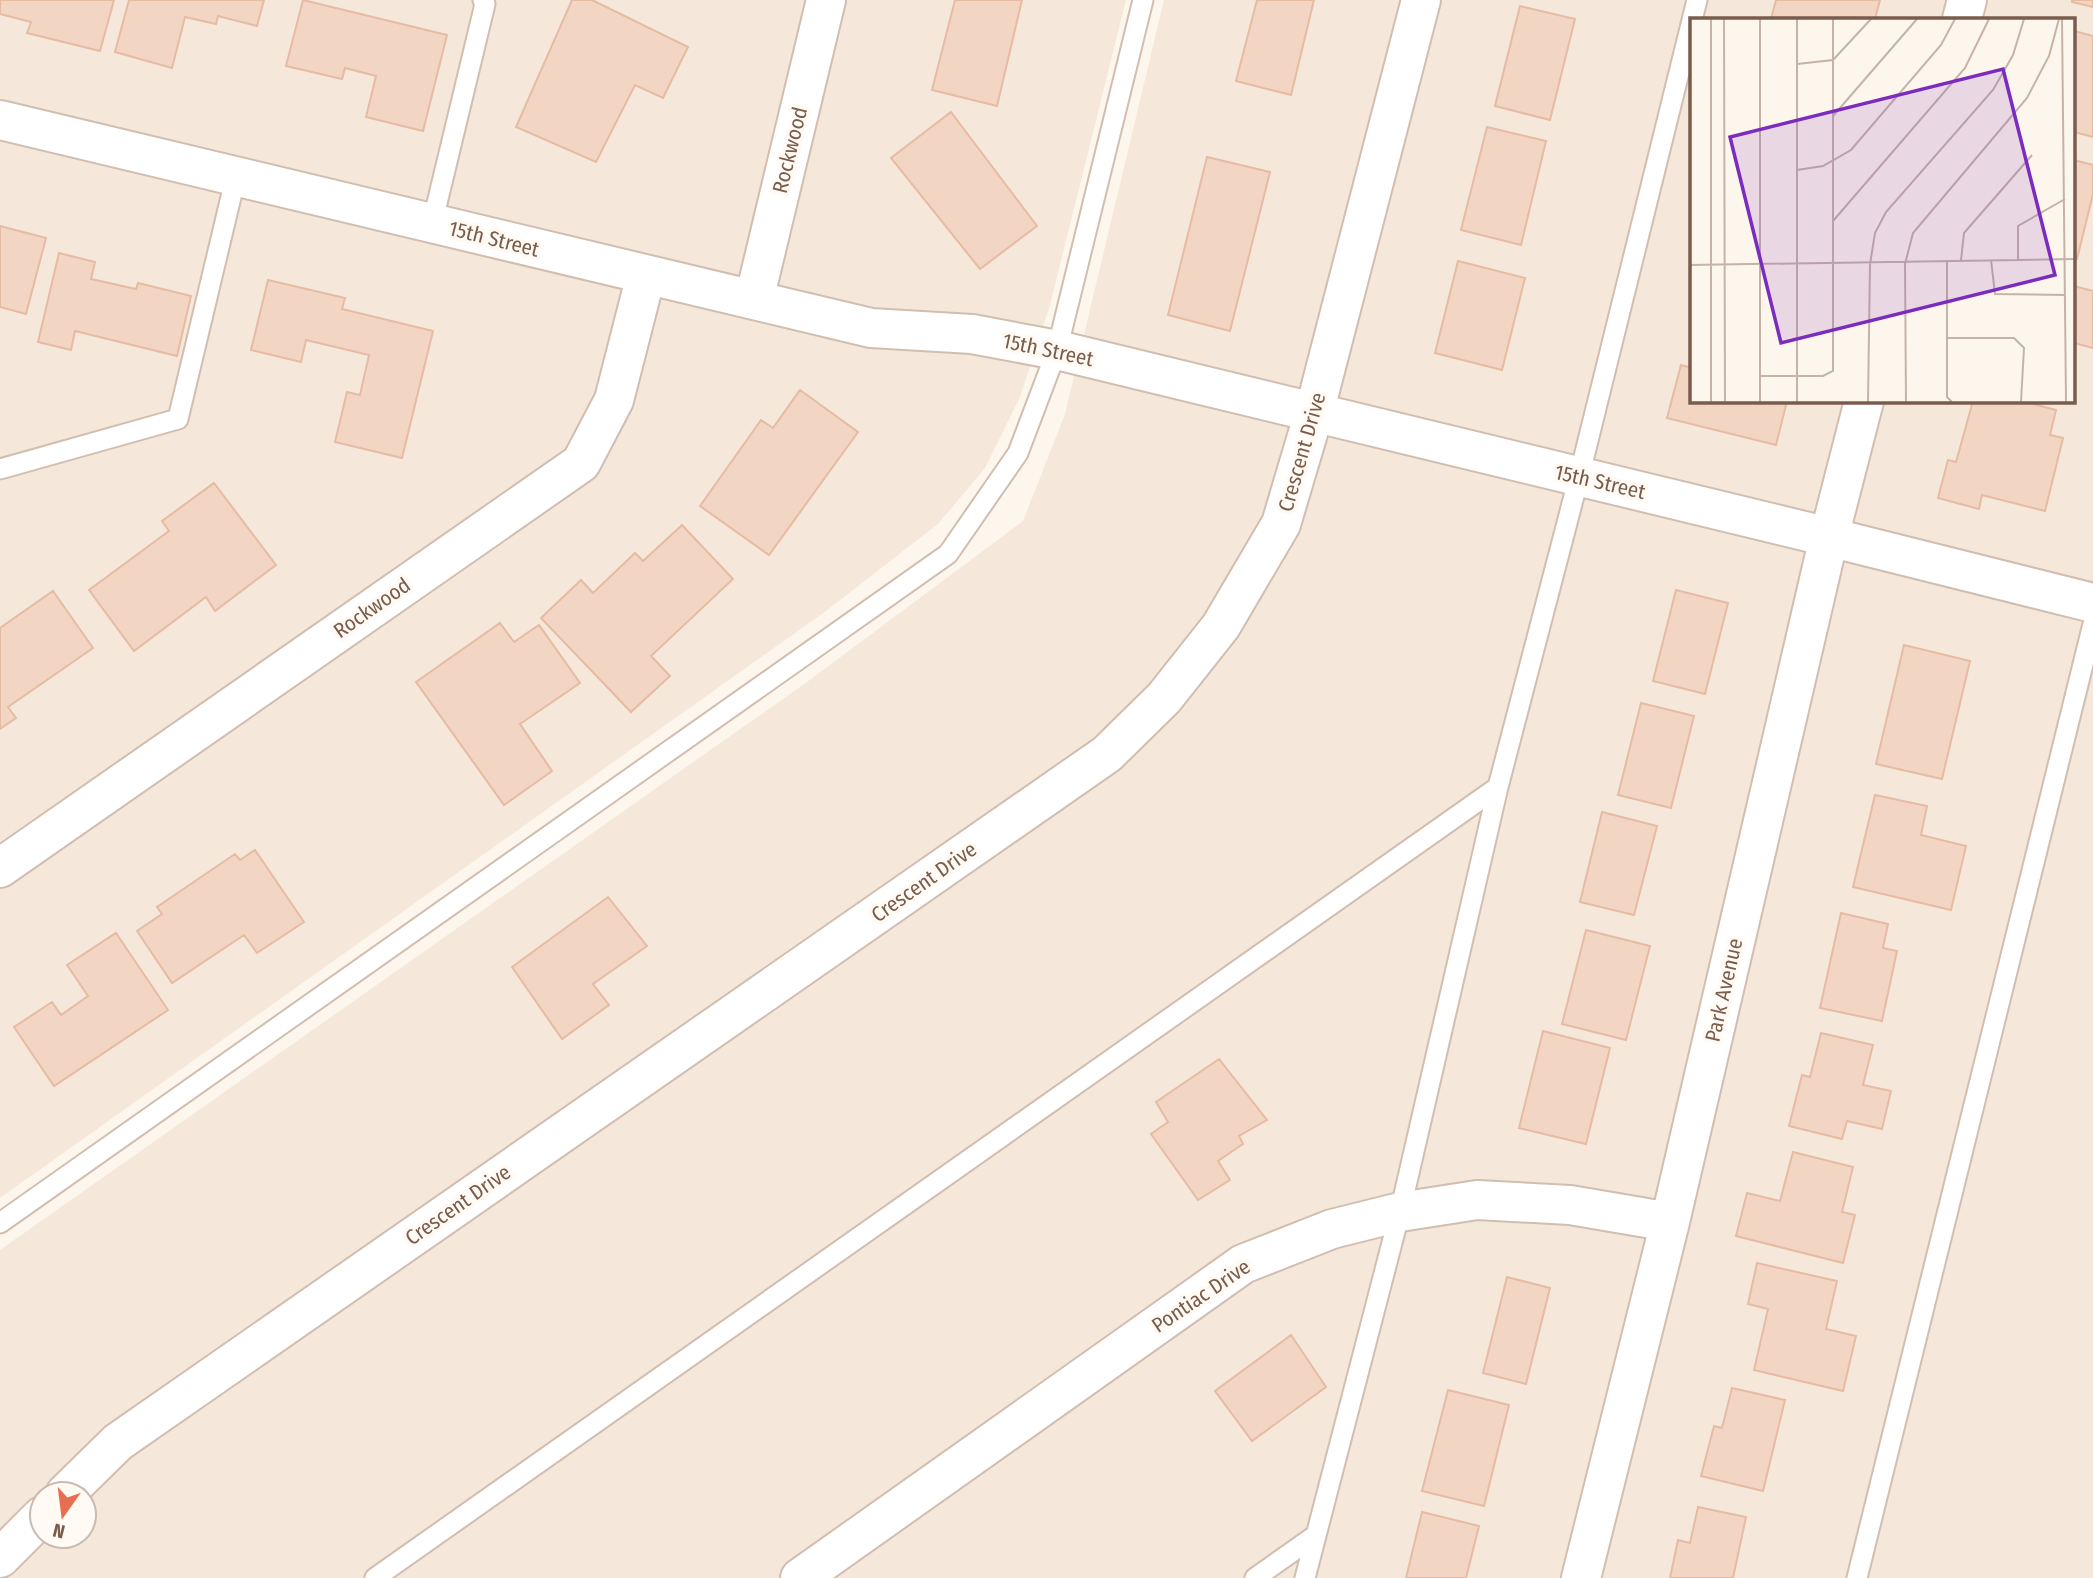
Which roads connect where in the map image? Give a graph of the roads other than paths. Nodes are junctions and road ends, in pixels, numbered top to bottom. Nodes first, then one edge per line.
1 (484, 0) edge
2 (826, 0) edge
3 (1143, 0) edge
4 (1421, 0) edge
5 (1697, 0) edge
6 (1967, 0) edge
7 (1693, 18) edge
8 (1962, 18) edge
9 (1690, 28) edge
10 (0, 120) edge
11 (236, 176) junction
12 (432, 224) junction
13 (646, 275) junction
14 (754, 300) junction
15 (1057, 350) junction
16 (1864, 402) edge
17 (1314, 413) junction
18 (0, 469) edge
19 (1579, 477) junction
20 (1829, 537) junction
21 (2093, 603) edge
22 (2093, 624) edge
23 (1498, 787) junction
24 (0, 868) edge
25 (1399, 1212) junction
26 (1670, 1222) junction
27 (0, 1223) edge
28 (79, 1480) edge
29 (28, 1530) edge
30 (1316, 1535) junction
31 (0, 1558) edge
32 (375, 1578) edge
33 (800, 1578) edge
34 (1255, 1578) edge
35 (1305, 1578) edge
36 (1581, 1578) edge
37 (1857, 1578) edge

1 - 12 lane
2 - 14 street, Rockwood
3 - 15 lane
4 - 17 street, Crescent Drive
5 - 7 lane
6 - 8 street
9 - 19 lane
10 - 11 street, 15th Street
11 - 12 street, 15th Street
11 - 18 lane
12 - 13 street, 15th Street
13 - 14 street, 15th Street
13 - 24 street, Rockwood
14 - 15 street, 15th Street
15 - 17 street, 15th Street
15 - 27 lane
16 - 20 street, Park Avenue
17 - 19 street, 15th Street
17 - 28 street, Crescent Drive
19 - 20 street, 15th Street
19 - 23 lane
20 - 21 street, 15th Street
20 - 26 street, Park Avenue
22 - 37 lane
23 - 25 lane
23 - 32 lane
25 - 26 street, Pontiac Drive
25 - 30 lane
25 - 33 street, Pontiac Drive
26 - 36 street, Park Avenue
29 - 31 street
30 - 34 lane
30 - 35 lane

